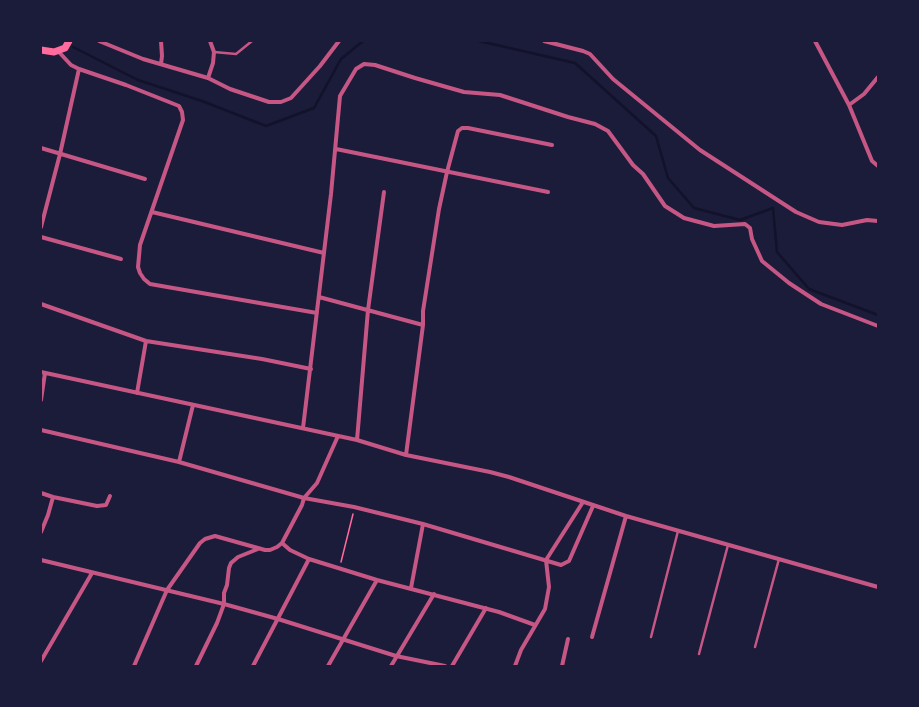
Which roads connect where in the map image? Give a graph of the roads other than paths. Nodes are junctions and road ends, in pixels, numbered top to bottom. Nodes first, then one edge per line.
1 (70, 41) edge
2 (99, 41) edge
3 (161, 41) edge
4 (210, 41) edge
5 (252, 41) edge
6 (339, 41) edge
7 (544, 41) edge
8 (815, 41) edge
9 (61, 49) junction
10 (41, 50) edge
11 (214, 52) junction
12 (161, 64) junction
13 (79, 69) junction
14 (878, 77) edge
15 (208, 78) junction
16 (849, 105) junction
17 (552, 145) dead end
18 (41, 148) edge
19 (336, 148) junction
20 (60, 154) junction
21 (878, 166) edge
22 (447, 172) junction
23 (145, 179) dead end
24 (384, 192) dead end
25 (548, 192) dead end
26 (152, 212) junction
27 (878, 221) edge
28 (41, 227) edge
29 (41, 237) edge
30 (324, 253) junction
31 (121, 259) dead end
32 (319, 297) junction
33 (41, 304) edge
34 (368, 310) junction
35 (317, 313) junction
36 (423, 325) junction
37 (878, 326) edge
38 (146, 342) junction
39 (311, 369) junction
40 (43, 373) edge
41 (136, 393) junction
42 (41, 400) edge
43 (193, 405) junction
44 (303, 428) junction
45 (41, 430) edge
46 (338, 436) junction
47 (357, 440) junction
48 (406, 455) junction
49 (179, 462) junction
50 (41, 493) edge
51 (110, 496) dead end
52 (53, 497) junction
53 (304, 498) junction
54 (583, 502) junction
55 (593, 506) junction
56 (626, 516) junction
57 (423, 524) junction
58 (678, 531) junction
59 (41, 532) edge
60 (282, 543) junction
61 (728, 545) junction
62 (259, 549) junction
63 (308, 558) junction
64 (779, 559) junction
65 (41, 560) edge
66 (546, 560) junction
67 (92, 573) junction
68 (377, 580) junction
69 (878, 587) edge
70 (411, 588) junction
71 (167, 590) junction
72 (434, 594) junction
73 (224, 604) junction
74 (486, 608) junction
75 (278, 619) junction
76 (535, 625) junction
77 (651, 636) dead end
78 (592, 637) dead end
79 (343, 640) junction
80 (568, 640) dead end
81 (755, 647) dead end
82 (699, 654) dead end
83 (396, 656) junction
84 (41, 661) edge
85 (134, 666) edge
86 (196, 666) edge
87 (253, 666) edge
88 (328, 666) edge
89 (391, 666) edge
90 (445, 666) edge
91 (452, 666) edge
92 (515, 666) edge
93 (562, 666) edge

1 - 9 main road
2 - 12 street
3 - 12 street
4 - 11 street
5 - 11 lane
6 - 15 street
7 - 27 street
8 - 16 street
9 - 10 main road
9 - 13 street
11 - 15 street
12 - 15 street
13 - 20 street
13 - 26 street
14 - 16 street
16 - 21 street
17 - 22 street
18 - 20 street
19 - 22 street
19 - 30 street
19 - 37 street
20 - 23 street
20 - 28 street
22 - 25 street
22 - 36 street
24 - 34 street
26 - 30 street
26 - 35 street
29 - 31 street
30 - 32 street
32 - 34 street
32 - 35 street
33 - 38 street
34 - 36 street
34 - 47 street
35 - 39 street
36 - 48 street
38 - 39 street
38 - 41 street
39 - 44 street
40 - 41 street
40 - 42 street
41 - 43 street
43 - 44 street
43 - 49 street
44 - 46 street
45 - 49 street
46 - 47 street
46 - 53 street
47 - 48 street
48 - 54 street
49 - 53 street
50 - 52 street
51 - 52 street
52 - 59 street
53 - 57 street
53 - 60 street
54 - 55 street
54 - 66 street
55 - 56 street
55 - 66 street
56 - 58 street
56 - 78 street
57 - 66 street
57 - 70 street
58 - 61 street
58 - 77 lane
60 - 62 street
60 - 63 street
61 - 64 street
61 - 82 lane
62 - 71 street
62 - 73 street
63 - 68 street
63 - 75 street
64 - 69 street
64 - 81 lane
65 - 67 street
66 - 76 street
67 - 71 street
67 - 84 street
68 - 70 street
68 - 79 street
70 - 72 street
71 - 73 street
71 - 85 street
72 - 74 street
72 - 83 street
73 - 75 street
73 - 86 street
74 - 76 street
74 - 91 street
75 - 79 street
75 - 87 street
76 - 92 street
79 - 83 street
79 - 88 street
80 - 93 street
83 - 89 street
83 - 90 street

